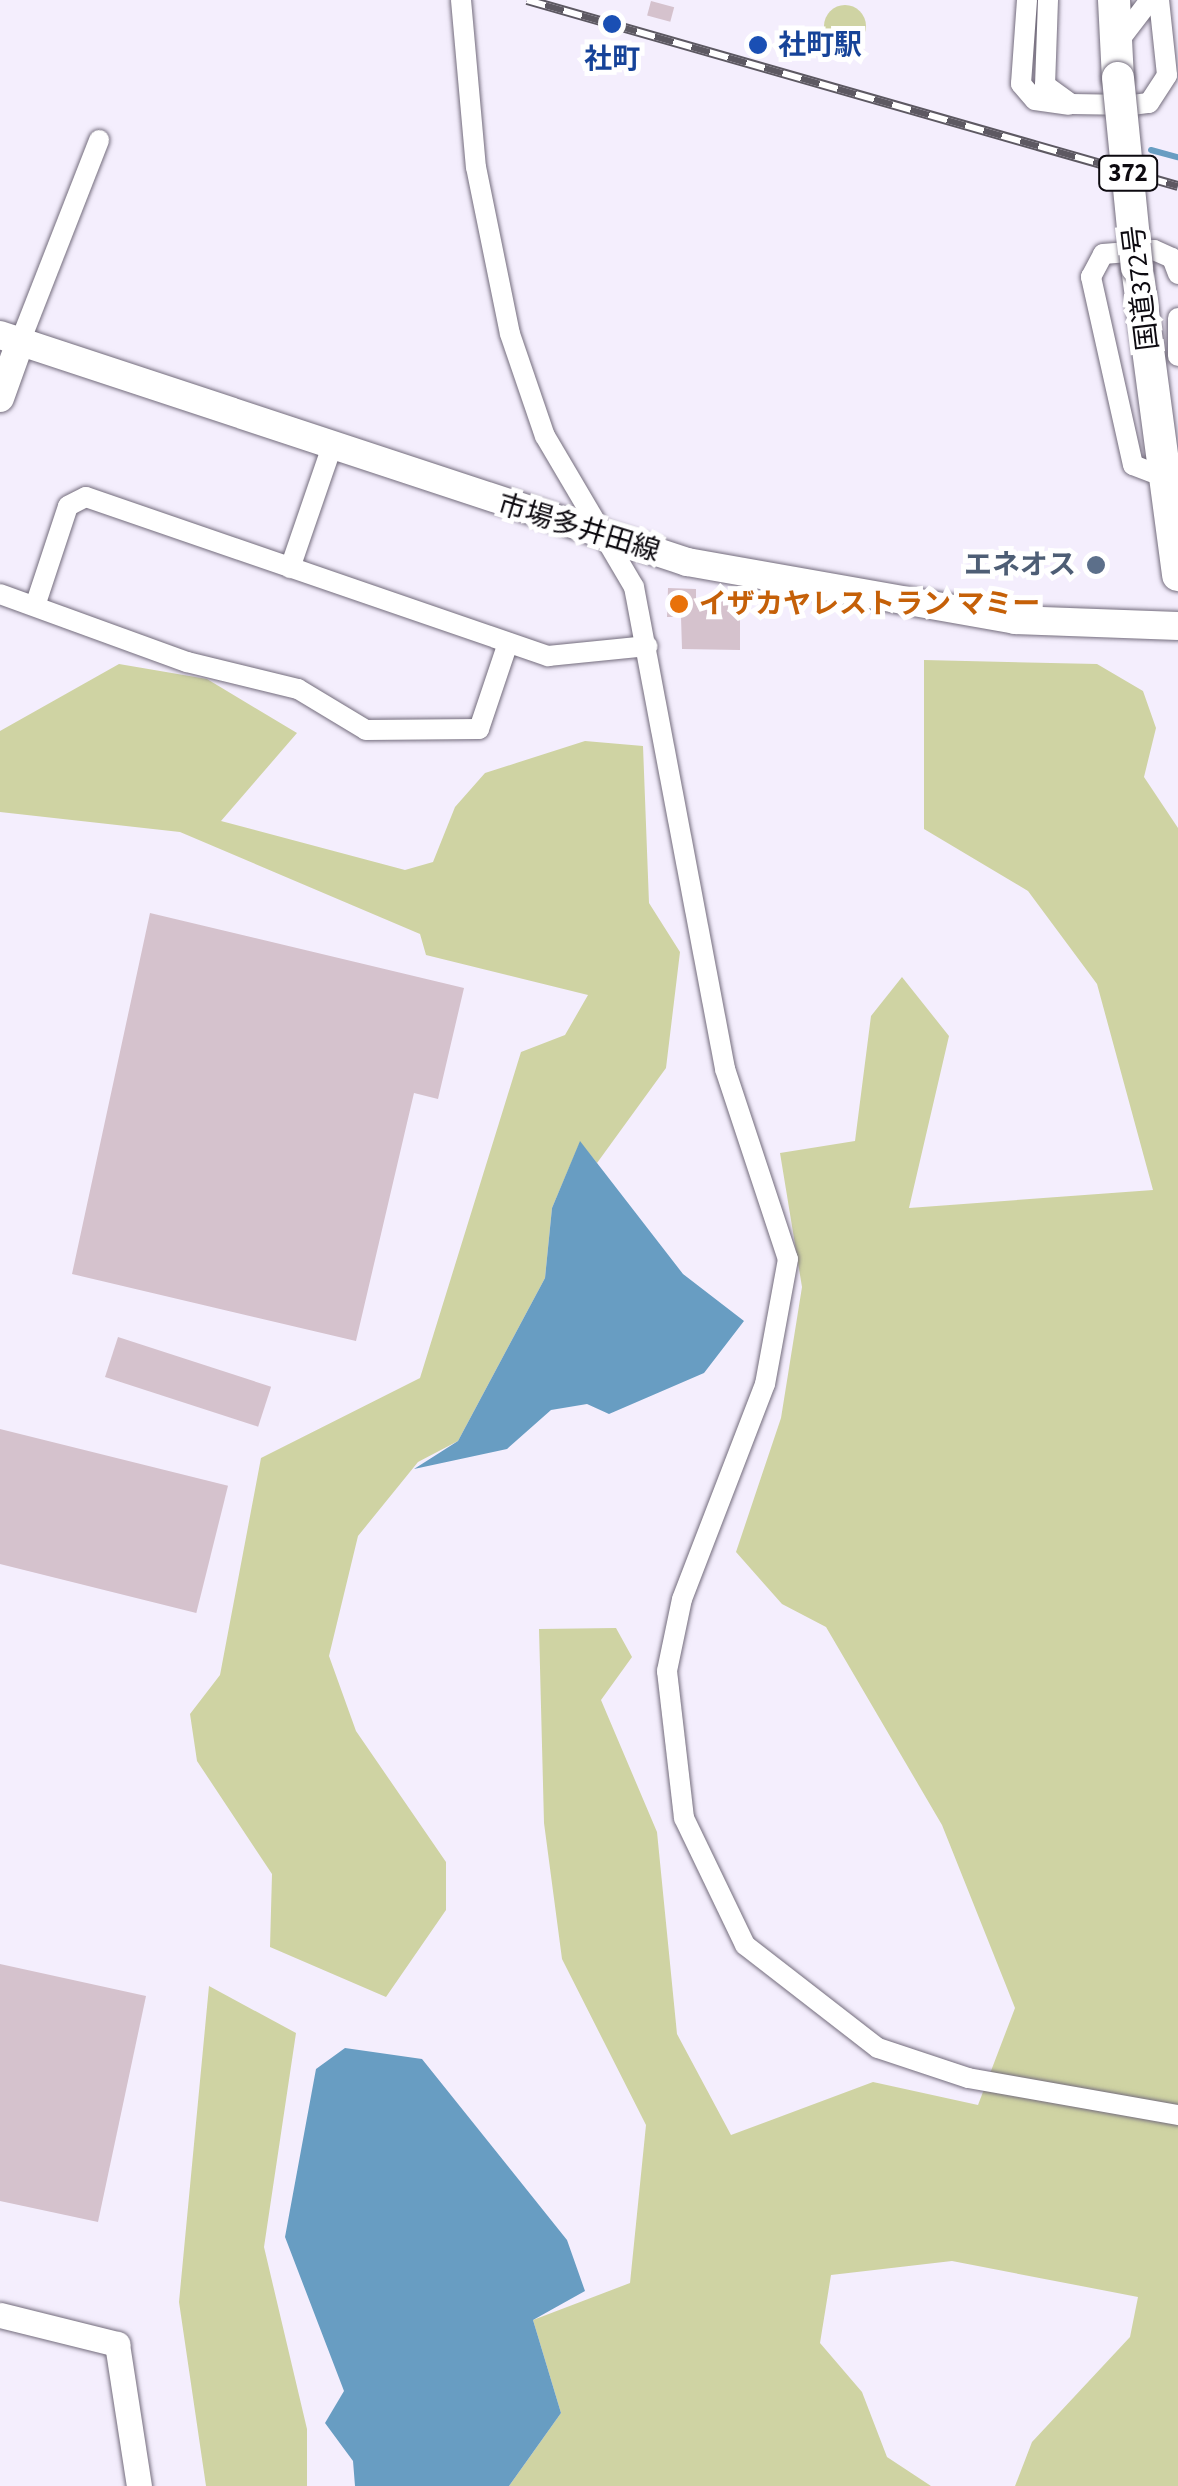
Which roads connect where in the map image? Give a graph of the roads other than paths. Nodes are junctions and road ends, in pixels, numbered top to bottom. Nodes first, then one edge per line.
1 (462, 0) edge
2 (1026, 0) edge
3 (1048, 0) edge
4 (1102, 0) edge
5 (1114, 0) edge
6 (1150, 0) edge
7 (1160, 0) edge
8 (1118, 61) junction
9 (1170, 86) edge
10 (1071, 104) junction
11 (99, 140) dead end
12 (1178, 274) edge
13 (1178, 318) edge
14 (10, 339) edge
15 (1178, 356) edge
16 (0, 398) edge
17 (331, 449) junction
18 (1164, 477) junction
19 (612, 536) junction
20 (1177, 564) edge
21 (290, 568) junction
22 (0, 594) edge
23 (35, 606) junction
24 (1178, 626) edge
25 (508, 644) junction
26 (648, 646) junction
27 (1178, 2116) edge
28 (0, 2316) edge
29 (140, 2486) edge

1 - 19 street
2 - 10 street
3 - 10 street
4 - 8 street
5 - 8 highway, 国道372号 / 372
6 - 8 street
7 - 9 street
8 - 18 highway, 国道372号 / 372, bridge
9 - 10 street
11 - 14 street
12 - 18 street
13 - 15 street
14 - 16 main road
14 - 17 main road, 市場多井田線
17 - 19 main road, 市場多井田線
17 - 21 street
18 - 20 highway, 国道372号 / 372
19 - 24 main road, 市場多井田線
19 - 26 street
21 - 23 street
21 - 25 street
22 - 23 street
23 - 25 street
25 - 26 street
26 - 27 street
28 - 29 street

